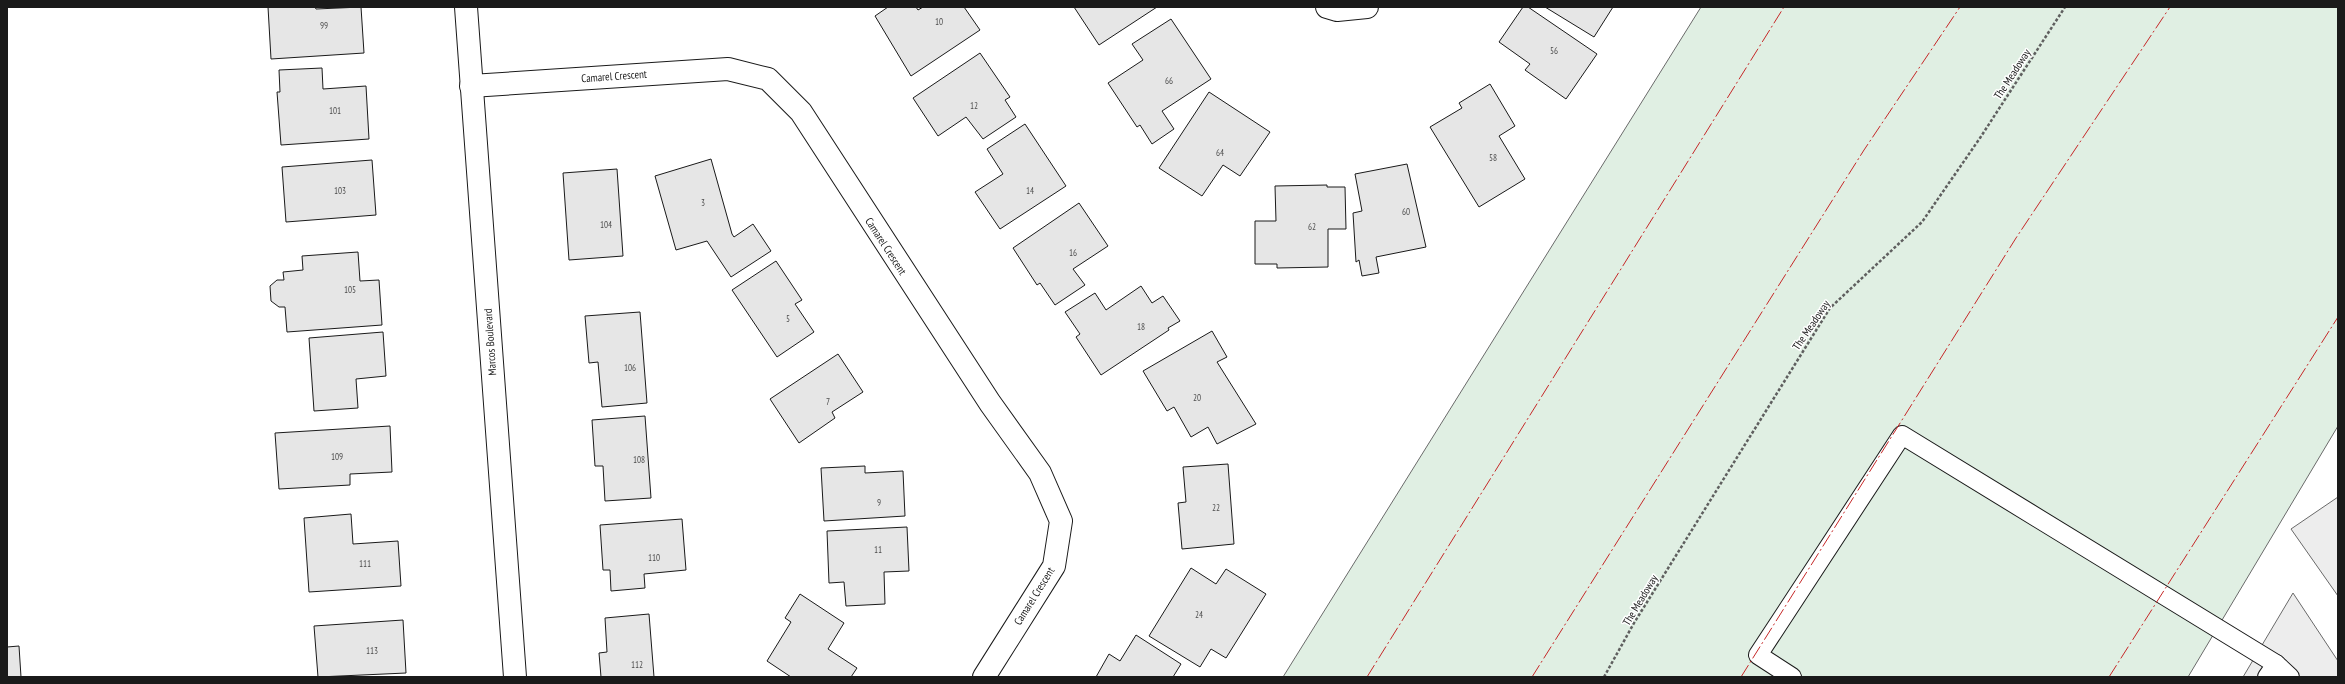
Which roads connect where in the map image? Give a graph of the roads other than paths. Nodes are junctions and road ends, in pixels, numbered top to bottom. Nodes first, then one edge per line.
1 (466, 7) edge
2 (1327, 7) edge
3 (1367, 7) edge
4 (471, 86) junction
5 (2271, 670) edge
6 (515, 677) edge
7 (984, 677) edge
8 (1792, 677) edge
9 (2290, 677) edge

1 - 4 street, Marcos Boulevard
2 - 3 street
4 - 6 street, Marcos Boulevard
4 - 7 street, Camarel Crescent
5 - 8 lane
5 - 9 lane

